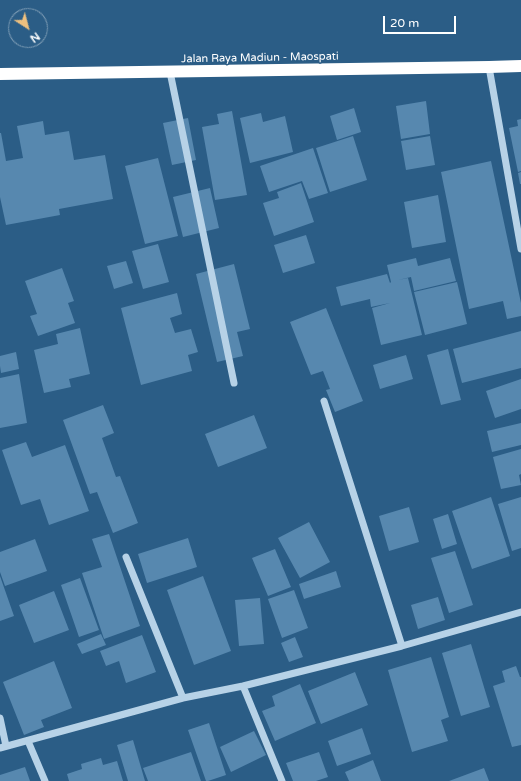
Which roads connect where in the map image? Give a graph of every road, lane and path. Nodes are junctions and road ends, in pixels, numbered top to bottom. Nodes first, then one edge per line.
1 (521, 66) edge
2 (488, 67) junction
3 (170, 72) junction
4 (0, 74) edge
5 (521, 249) edge
6 (234, 383) dead end
7 (324, 401) dead end
8 (126, 557) dead end
9 (521, 612) edge
10 (402, 646) junction
11 (243, 686) junction
12 (182, 698) junction
13 (0, 718) edge
14 (28, 741) junction
15 (3, 747) edge
16 (45, 781) edge
17 (282, 781) edge

1 - 2 highway, Jalan Raya Madiun - Maospati
2 - 3 highway, Jalan Raya Madiun - Maospati
2 - 5 street
3 - 4 highway, Jalan Raya Madiun - Maospati
3 - 6 street
7 - 10 street
8 - 12 street
9 - 10 street
10 - 11 street
11 - 12 street
11 - 17 street
12 - 14 street
13 - 15 street
14 - 15 street
14 - 16 street

